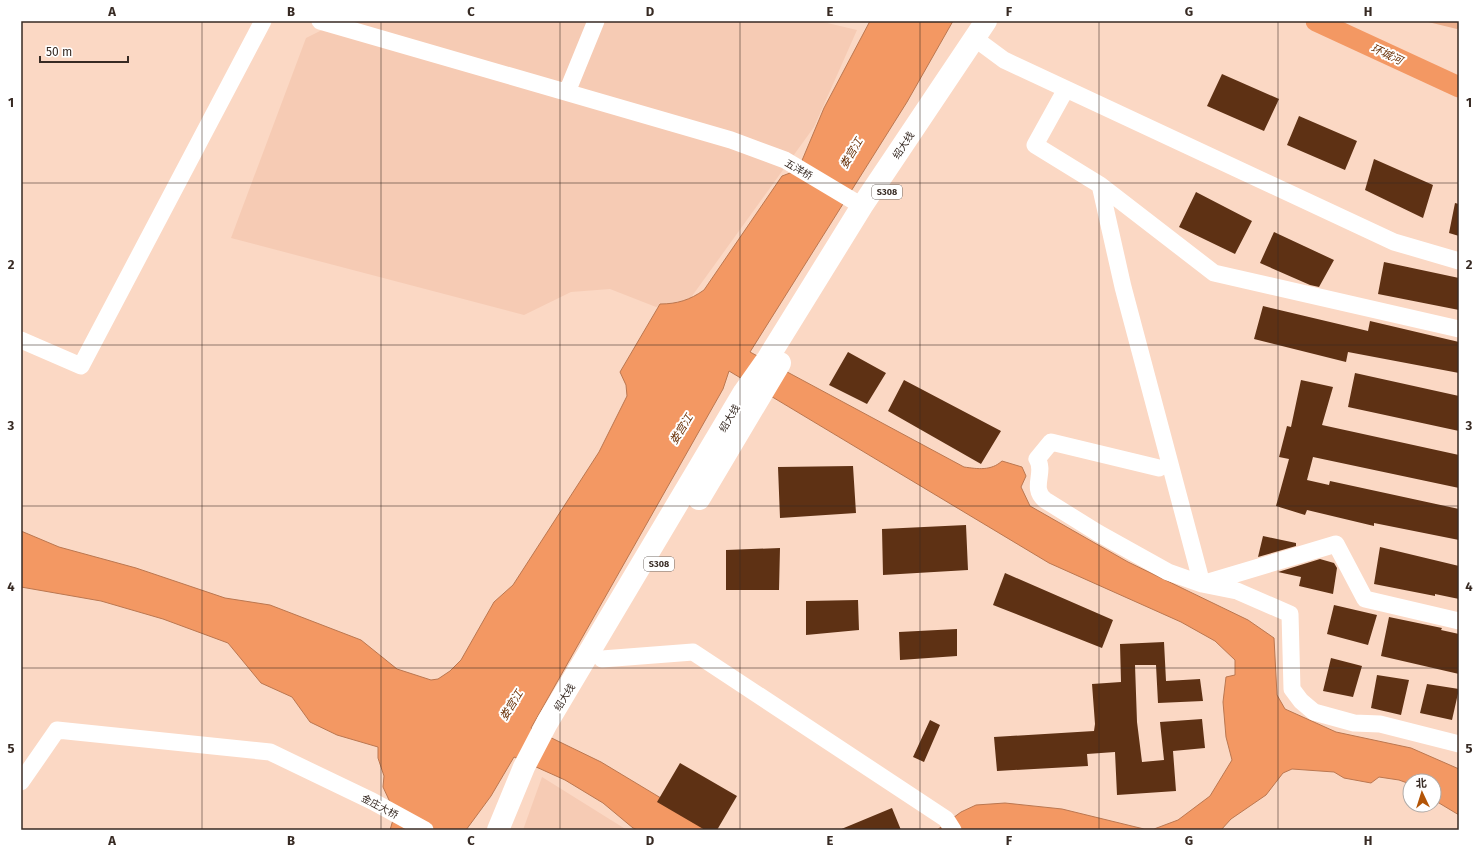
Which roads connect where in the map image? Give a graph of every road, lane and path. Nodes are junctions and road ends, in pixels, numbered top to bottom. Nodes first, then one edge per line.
1 (264, 21) edge
2 (320, 21) edge
3 (596, 21) edge
4 (986, 21) edge
5 (996, 21) edge
6 (981, 43) junction
7 (1066, 89) junction
8 (567, 92) junction
9 (1100, 185) junction
10 (854, 201) junction
11 (1459, 261) edge
12 (1459, 329) edge
13 (21, 340) edge
14 (774, 361) junction
15 (752, 396) junction
16 (1160, 468) dead end
17 (1202, 584) junction
18 (1459, 621) edge
19 (602, 659) junction
20 (553, 726) junction
21 (1459, 744) edge
22 (529, 771) junction
23 (21, 782) edge
24 (950, 825) edge
25 (425, 830) edge
26 (498, 830) edge
27 (512, 830) edge

1 - 13 street
2 - 8 street, 五洋桥
3 - 8 street
4 - 10 main road, 绍大线 / S308
5 - 6 main road, 绍大线 / S308
6 - 7 street
6 - 14 main road, 绍大线 / S308
7 - 9 street
7 - 11 street
8 - 10 street, 五洋桥
9 - 12 street
9 - 17 street
10 - 14 main road, 绍大线 / S308
14 - 15 main road, 绍大线 / S308
15 - 19 main road, 绍大线 / S308
15 - 20 main road, 绍大线 / S308
16 - 17 street
17 - 18 street
17 - 21 street
19 - 20 main road, 绍大线 / S308
19 - 24 street
20 - 22 main road, 绍大线 / S308
22 - 26 main road, 绍大线 / S308
22 - 27 main road, 绍大线 / S308
23 - 25 street, 金庄大桥

